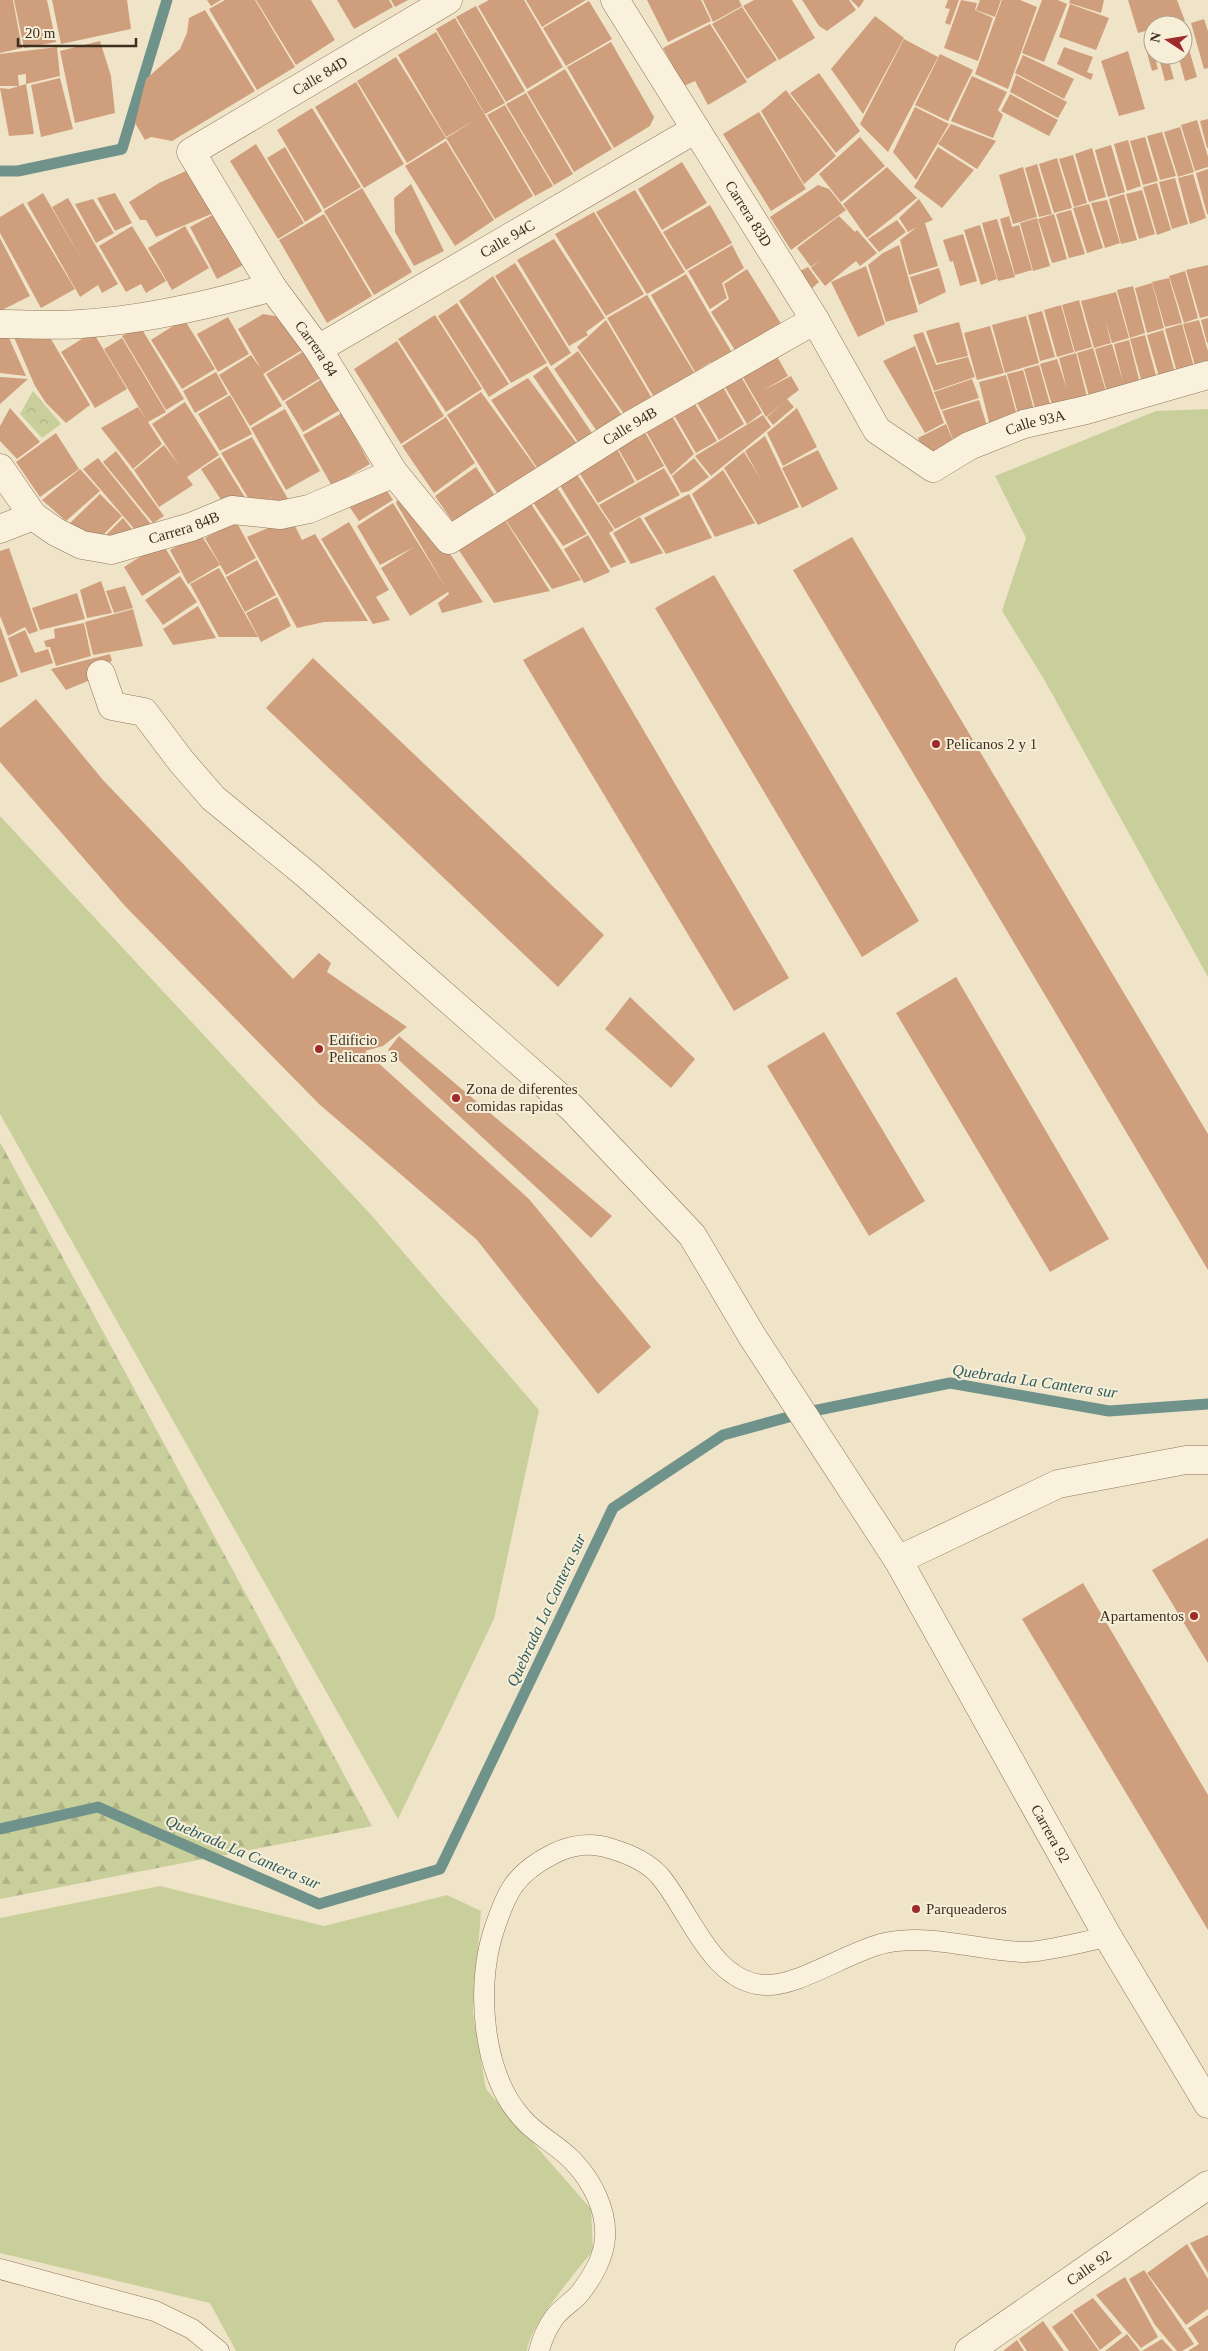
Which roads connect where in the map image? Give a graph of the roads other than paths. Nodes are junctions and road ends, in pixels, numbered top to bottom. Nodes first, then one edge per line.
1 (448, 0) edge
2 (616, 0) edge
3 (696, 129) junction
4 (191, 152) joint
5 (272, 287) junction
6 (815, 320) junction
7 (0, 324) edge
8 (318, 349) junction
9 (1208, 375) edge
10 (877, 430) joint
11 (0, 468) edge
12 (394, 473) junction
13 (33, 516) junction
14 (0, 529) edge
15 (449, 540) joint
16 (101, 674) dead end
17 (1208, 1460) edge
18 (898, 1560) junction
19 (1108, 1936) junction
20 (1208, 2104) edge
21 (1208, 2185) edge
22 (0, 2270) edge
23 (219, 2351) edge
24 (539, 2351) edge
25 (969, 2351) edge

1 - 4 street, Calle 84D
2 - 3 street, Carrera 83D
3 - 6 street, Carrera 83D
3 - 8 street, Calle 94C
4 - 5 street, Carrera 84
5 - 7 street
5 - 8 street, Carrera 84
6 - 10 street, Carrera 83D
6 - 15 street, Calle 94B
8 - 12 street, Carrera 84
9 - 10 street, Calle 93A
11 - 13 street, Carrera 84B
12 - 13 street, Carrera 84B
12 - 15 street, Carrera 84
13 - 14 street
16 - 18 street, Carrera 92
17 - 18 street
18 - 19 street, Carrera 92
19 - 20 street, Carrera 92
19 - 24 lane
21 - 25 street, Calle 92
22 - 23 lane

